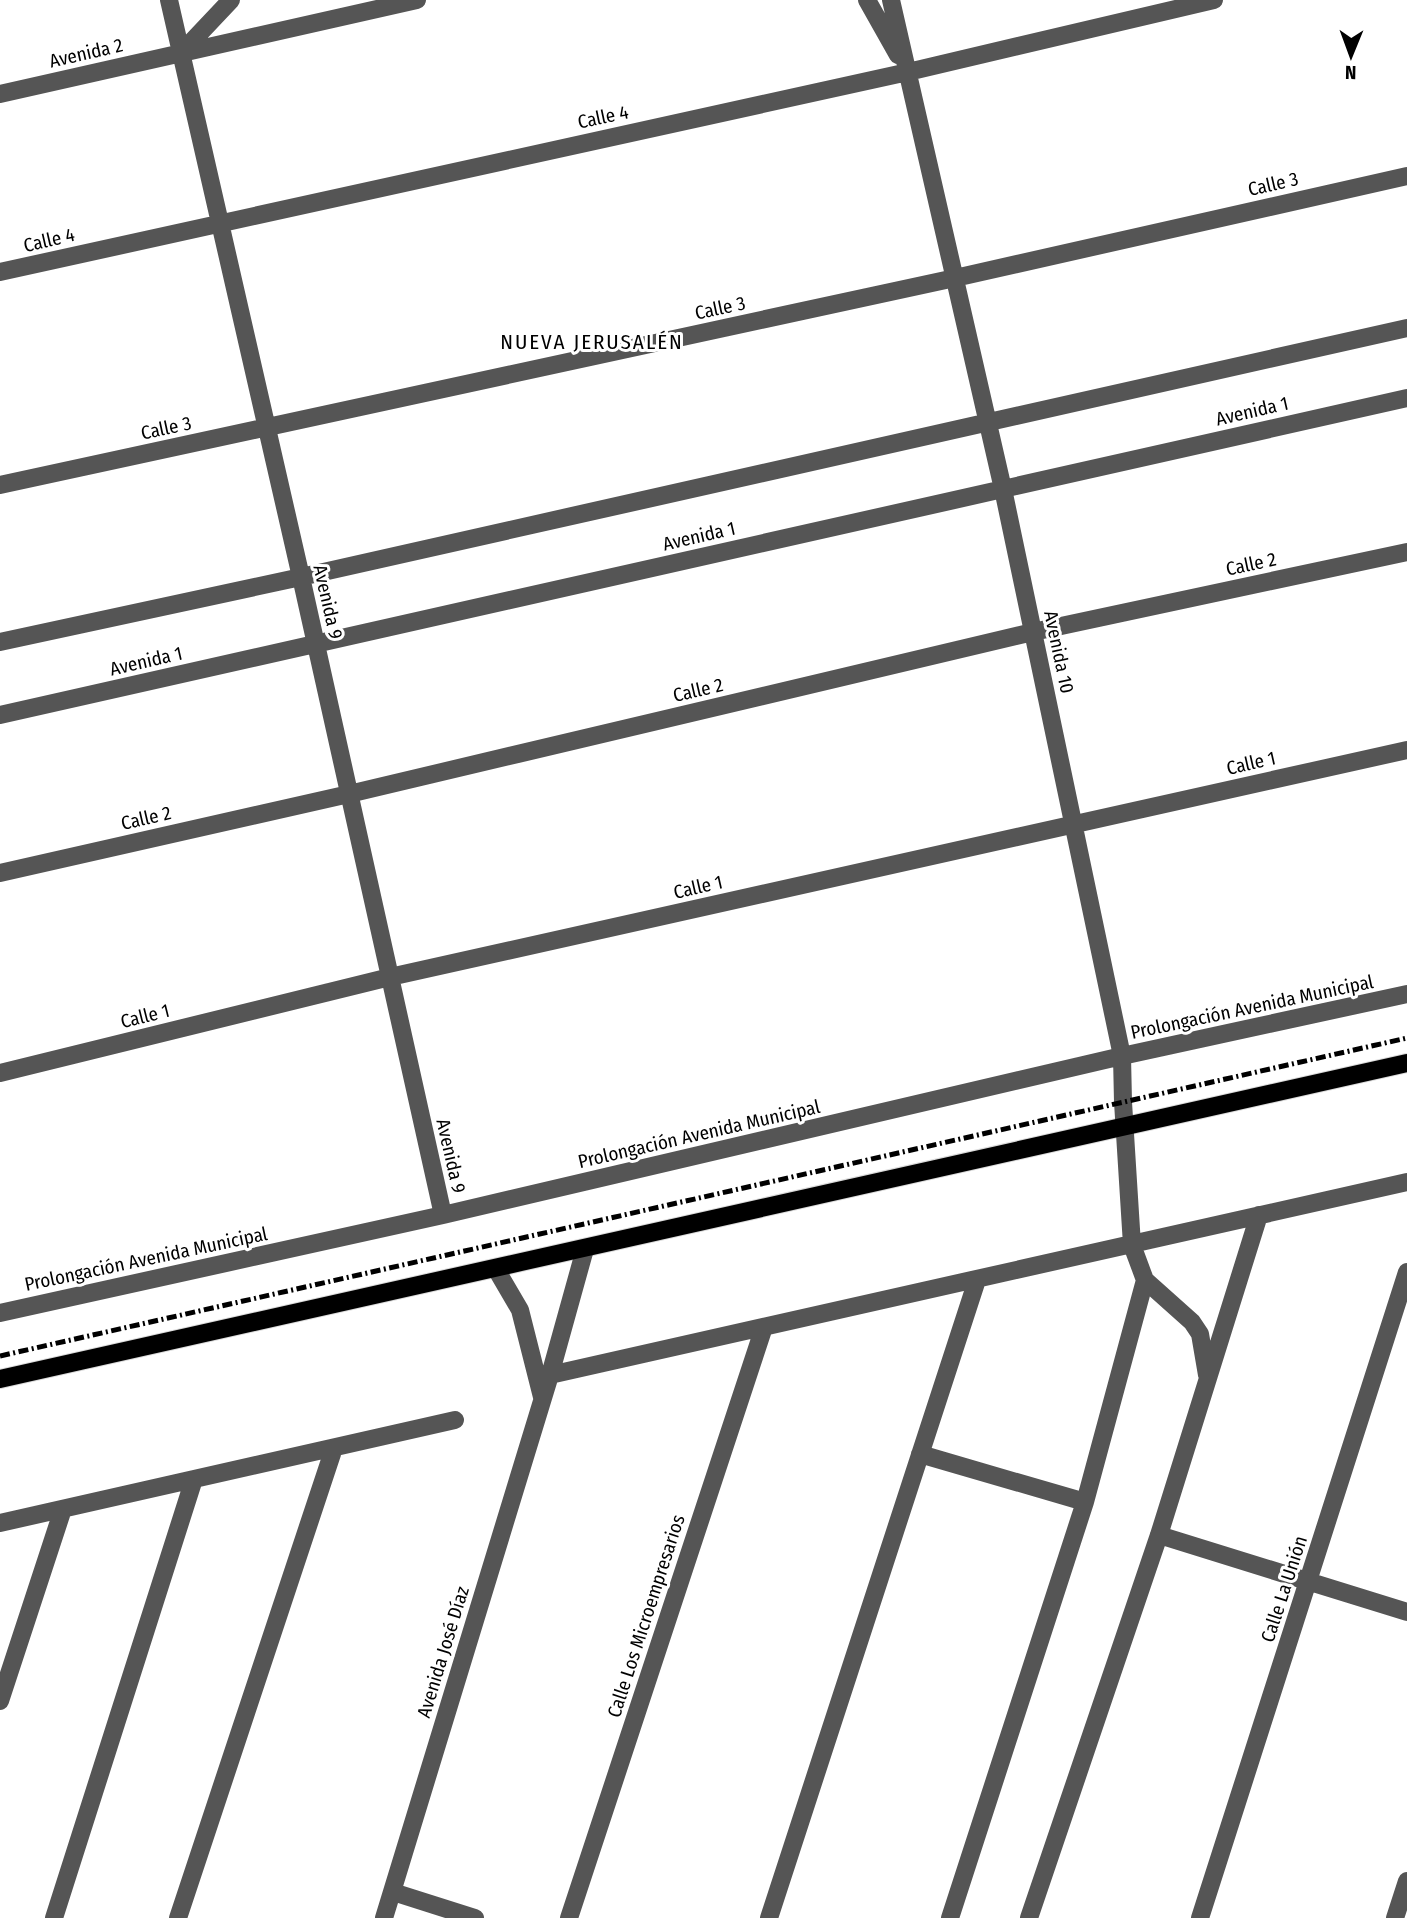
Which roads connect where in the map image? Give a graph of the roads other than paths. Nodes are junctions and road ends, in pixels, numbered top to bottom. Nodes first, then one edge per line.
1 (169, 0) edge
2 (231, 0) edge
3 (416, 0) edge
4 (867, 0) edge
5 (891, 0) edge
6 (1214, 0) edge
7 (181, 53) junction
8 (908, 72) junction
9 (0, 94) edge
10 (1407, 176) edge
11 (220, 223) junction
12 (0, 272) edge
13 (955, 278) junction
14 (1407, 328) edge
15 (1407, 398) edge
16 (988, 423) junction
17 (267, 428) junction
18 (0, 485) edge
19 (1003, 489) junction
20 (1407, 552) edge
21 (301, 577) junction
22 (1033, 632) junction
23 (0, 642) edge
24 (316, 644) junction
25 (0, 715) edge
26 (1407, 750) edge
27 (349, 794) junction
28 (1073, 825) junction
29 (0, 873) edge
30 (390, 977) junction
31 (1407, 994) edge
32 (1122, 1056) junction
33 (1407, 1063) edge
34 (0, 1073) edge
35 (1126, 1127) junction
36 (1407, 1182) edge
37 (443, 1215) junction
38 (1259, 1215) junction
39 (1132, 1245) junction
40 (585, 1249) junction
41 (496, 1269) junction
42 (1407, 1272) edge
43 (976, 1280) junction
44 (1145, 1280) junction
45 (0, 1313) edge
46 (764, 1327) junction
47 (550, 1375) junction
48 (0, 1379) edge
49 (1208, 1380) junction
50 (542, 1398) junction
51 (455, 1420) dead end
52 (334, 1448) junction
53 (920, 1454) junction
54 (194, 1479) junction
55 (1085, 1502) junction
56 (63, 1509) junction
57 (0, 1523) edge
58 (1159, 1535) junction
59 (1308, 1581) junction
60 (1407, 1612) edge
61 (0, 1701) edge
62 (1407, 1881) edge
63 (393, 1892) junction
64 (54, 1918) edge
65 (178, 1918) edge
66 (384, 1918) edge
67 (475, 1918) edge
68 (569, 1918) edge
69 (769, 1918) edge
70 (950, 1918) edge
71 (1028, 1918) edge
72 (1200, 1918) edge
73 (1395, 1918) edge

1 - 7 street, Avenida 9
2 - 7 street
3 - 7 street, Avenida 2
4 - 8 street, Avenida 10
5 - 8 street, Avenida 10
6 - 8 street, Calle 4
7 - 9 street, Avenida 2
7 - 11 street, Avenida 9
8 - 11 street, Calle 4
8 - 13 street, Avenida 10
10 - 13 street, Calle 3
11 - 12 street, Calle 4
11 - 17 street, Avenida 9
13 - 16 street, Avenida 10
13 - 17 street, Calle 3
14 - 16 street
15 - 19 street, Avenida 1
16 - 19 street, Avenida 10
16 - 21 street
17 - 18 street, Calle 3
17 - 21 street, Avenida 9
19 - 22 street, Avenida 10
19 - 24 street, Avenida 1
20 - 22 street, Calle 2
21 - 23 street
21 - 24 street, Avenida 9
22 - 27 street, Calle 2
22 - 28 street, Avenida 10
24 - 25 street, Avenida 1
24 - 27 street, Avenida 9
26 - 28 street, Calle 1
27 - 29 street, Calle 2
27 - 30 street, Avenida 9
28 - 30 street, Calle 1
28 - 32 street, Avenida 10
30 - 34 street, Calle 1
30 - 37 street, Avenida 9
31 - 32 street, Prolongación Avenida Municipal
32 - 35 street, Avenida 10
32 - 37 street, Prolongación Avenida Municipal
33 - 35 main road
35 - 39 street, Avenida 10
35 - 40 main road
36 - 38 street
37 - 45 street, Prolongación Avenida Municipal
38 - 39 street
38 - 49 street
39 - 43 street
39 - 44 street, Avenida 10
40 - 41 main road
40 - 47 street, Avenida José Díaz
41 - 48 main road
41 - 50 street
42 - 59 street, Calle La Unión
43 - 46 street
43 - 53 street
44 - 49 street
44 - 55 street
46 - 47 street
46 - 68 street, Calle Los Microempresarios
47 - 50 street, Avenida José Díaz
49 - 58 street
50 - 63 street, Avenida José Díaz
51 - 52 street
52 - 54 street
52 - 65 street
53 - 55 street
53 - 69 street
54 - 56 street
54 - 64 street
55 - 70 street
56 - 57 street
56 - 61 street
58 - 59 street
58 - 71 street
59 - 60 street
59 - 72 street, Calle La Unión
62 - 73 street
63 - 66 street, Avenida José Díaz
63 - 67 street

